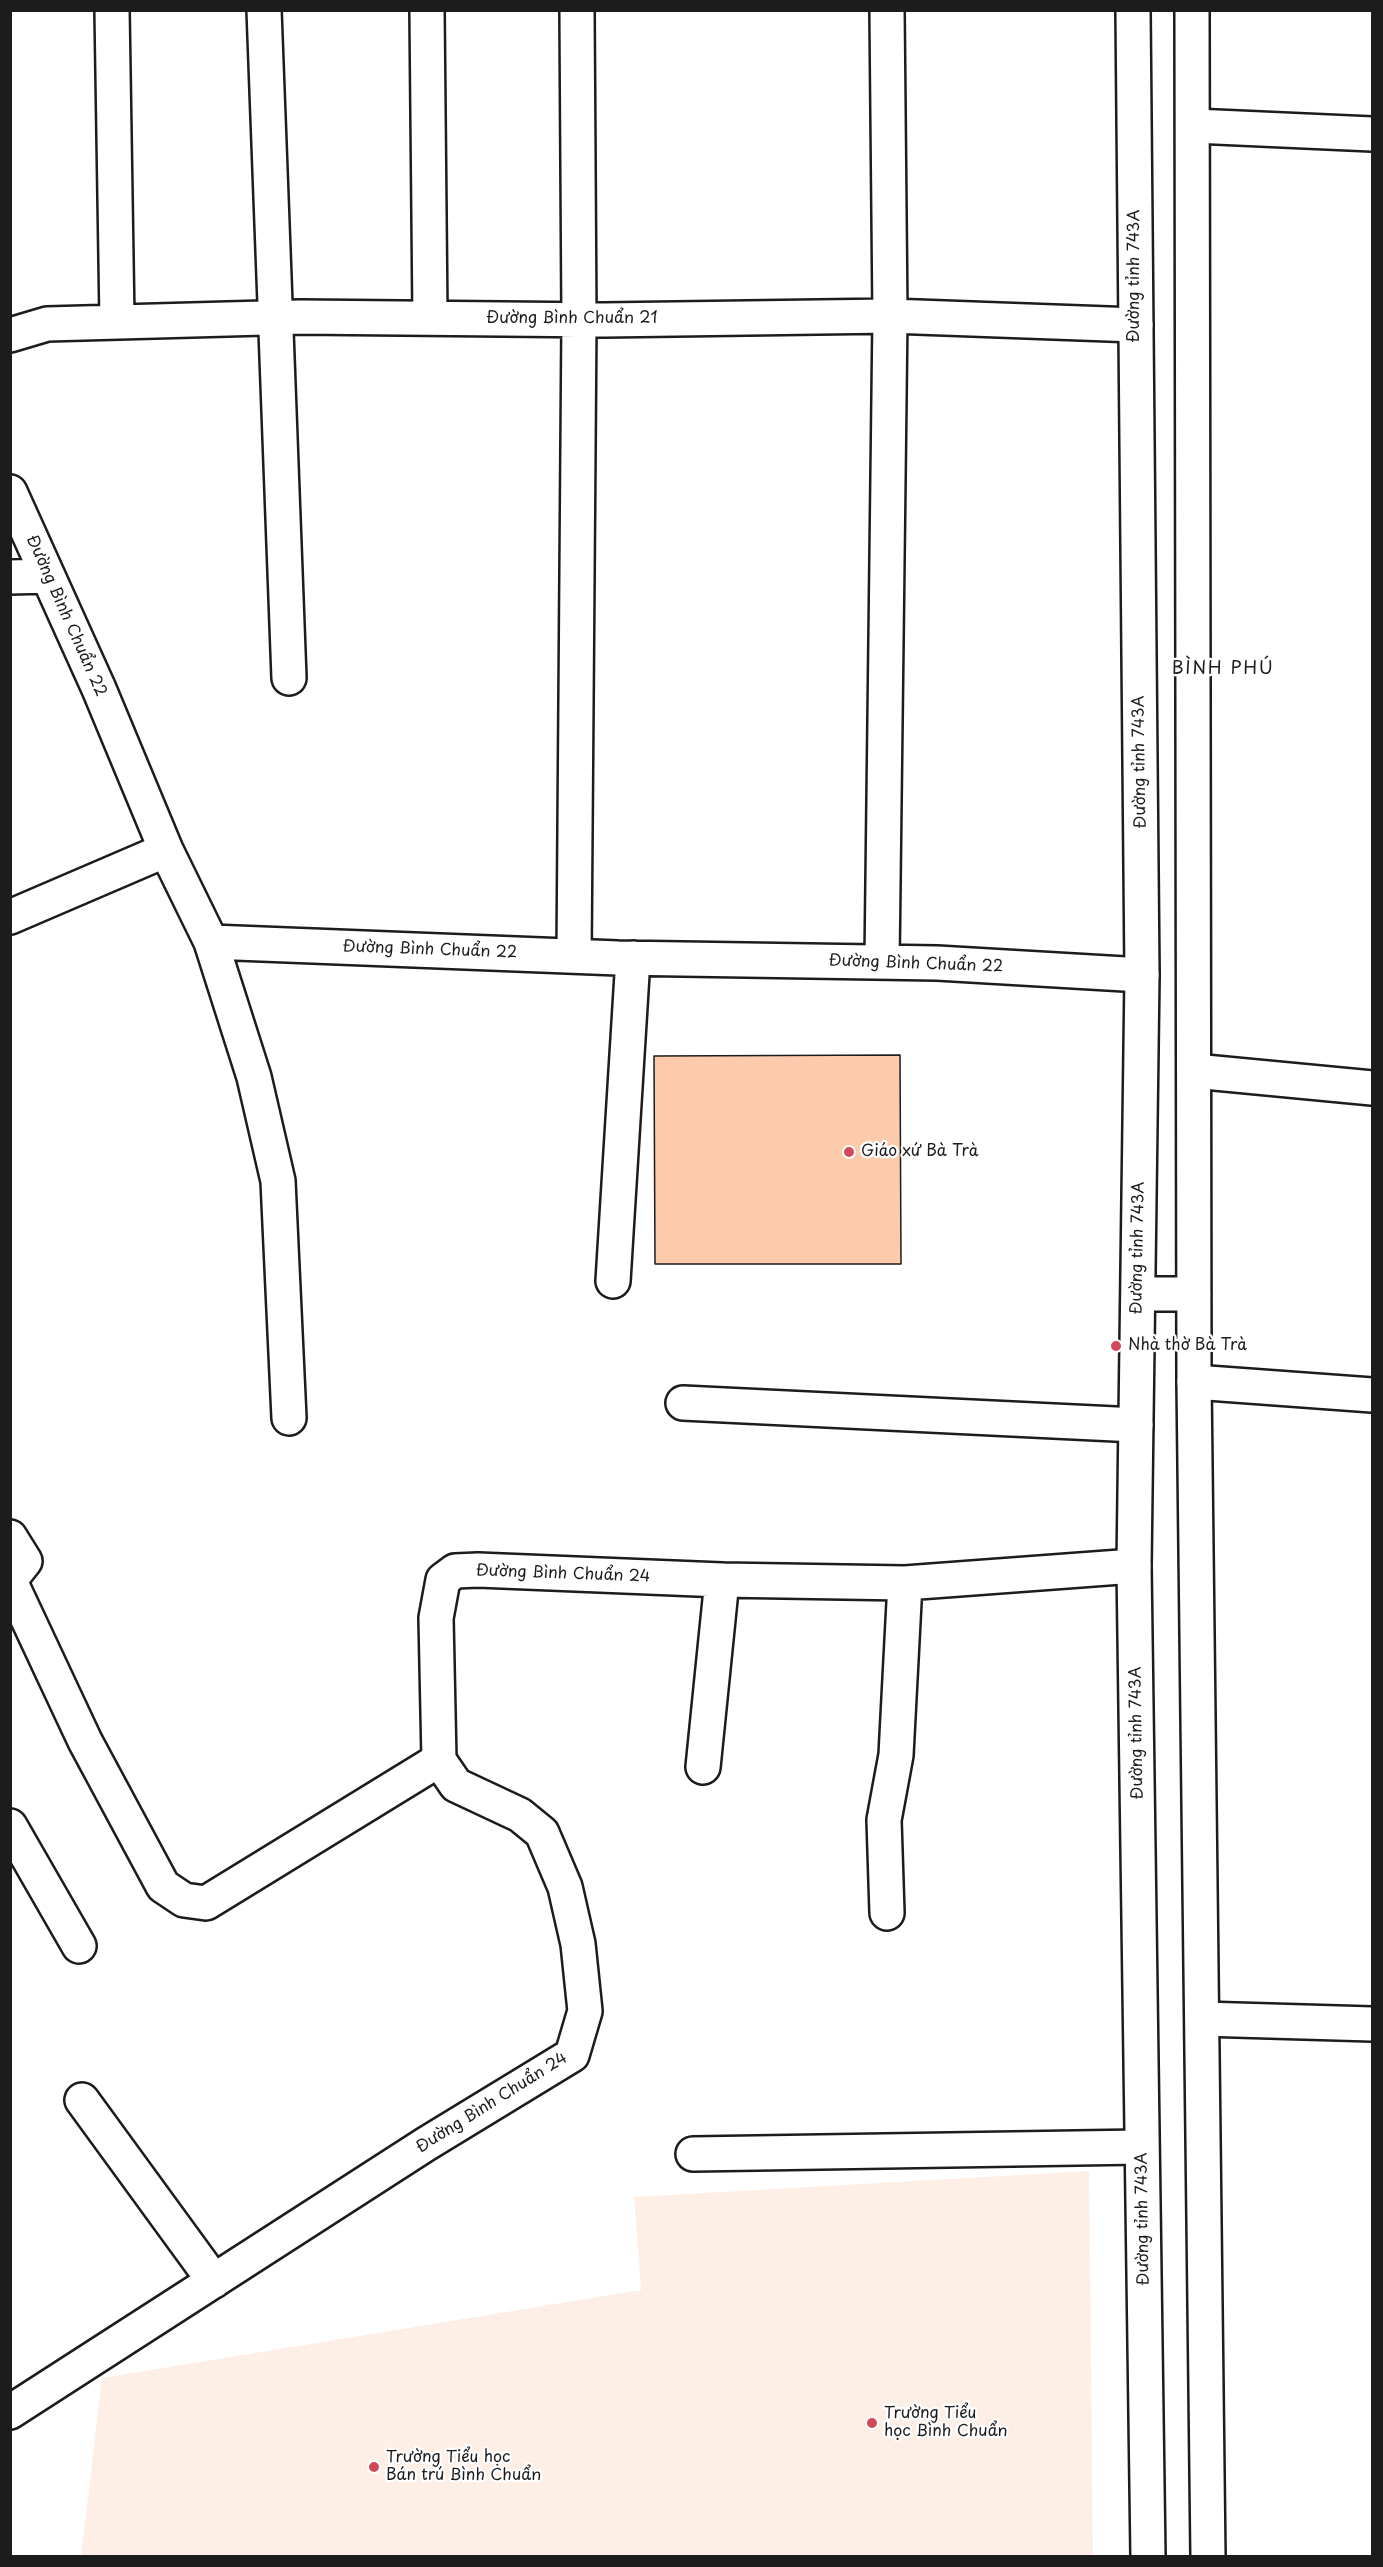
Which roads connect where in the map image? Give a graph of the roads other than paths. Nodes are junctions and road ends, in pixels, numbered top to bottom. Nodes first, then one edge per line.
1 (112, 10) edge
2 (264, 10) edge
3 (428, 10) edge
4 (577, 10) edge
5 (887, 10) edge
6 (1133, 10) edge
7 (1192, 10) edge
8 (1194, 126) junction
9 (1372, 134) edge
10 (890, 316) junction
11 (275, 317) junction
12 (430, 318) junction
13 (579, 320) junction
14 (117, 321) junction
15 (1136, 325) junction
16 (10, 335) edge
17 (10, 492) edge
18 (48, 576) junction
19 (10, 577) edge
20 (289, 678) dead end
21 (166, 850) junction
22 (10, 917) edge
23 (211, 942) junction
24 (574, 956) junction
25 (633, 958) junction
26 (882, 962) junction
27 (1142, 975) junction
28 (1194, 1071) junction
29 (1372, 1088) edge
30 (613, 1281) dead end
31 (1138, 1294) junction
32 (1194, 1294) junction
33 (1194, 1382) junction
34 (1372, 1395) edge
35 (683, 1403) dead end
36 (289, 1418) dead end
37 (1136, 1425) junction
38 (10, 1537) edge
39 (1134, 1566) junction
40 (10, 1580) edge
41 (722, 1580) junction
42 (904, 1583) junction
43 (439, 1760) junction
44 (703, 1767) dead end
45 (10, 1826) edge
46 (887, 1912) dead end
47 (78, 1946) dead end
48 (1202, 2019) junction
49 (1372, 2024) edge
50 (82, 2100) dead end
51 (1142, 2147) junction
52 (693, 2154) dead end
53 (214, 2281) junction
54 (10, 2412) edge
55 (1148, 2556) edge
56 (1208, 2556) edge

1 - 14 street
2 - 11 street
3 - 12 street
4 - 13 street
5 - 10 street
6 - 15 street, Đường tỉnh 743A
7 - 8 street
8 - 9 street
8 - 28 street
10 - 13 street, Đường Bình Chuẩn 21
10 - 15 street, Đường Bình Chuẩn 21
10 - 26 street
11 - 12 street, Đường Bình Chuẩn 21
11 - 14 street, Đường Bình Chuẩn 21
11 - 20 street
12 - 13 street, Đường Bình Chuẩn 21
13 - 24 street
14 - 16 street, Đường Bình Chuẩn 21
15 - 27 street, Đường tỉnh 743A
17 - 18 street, Đường Bình Chuẩn 22
18 - 19 street
18 - 21 street, Đường Bình Chuẩn 22
21 - 22 street
21 - 23 street, Đường Bình Chuẩn 22
23 - 24 street, Đường Bình Chuẩn 22
23 - 36 street
24 - 25 street, Đường Bình Chuẩn 22
25 - 26 street, Đường Bình Chuẩn 22
25 - 30 street
26 - 27 street, Đường Bình Chuẩn 22
27 - 31 street, Đường tỉnh 743A
28 - 29 street
28 - 32 street
31 - 32 street
31 - 37 street, Đường tỉnh 743A
32 - 33 street
33 - 34 street
33 - 48 street
35 - 37 street
37 - 39 street, Đường tỉnh 743A
38 - 40 street
39 - 42 street, Đường Bình Chuẩn 24
39 - 51 street, Đường tỉnh 743A
40 - 43 street
41 - 42 street, Đường Bình Chuẩn 24
41 - 43 street, Đường Bình Chuẩn 24
41 - 44 street
42 - 46 street
43 - 53 street, Đường Bình Chuẩn 24
45 - 47 street
48 - 49 street
48 - 56 street
50 - 53 street
51 - 52 street
51 - 55 street, Đường tỉnh 743A
53 - 54 street, Đường Bình Chuẩn 24

